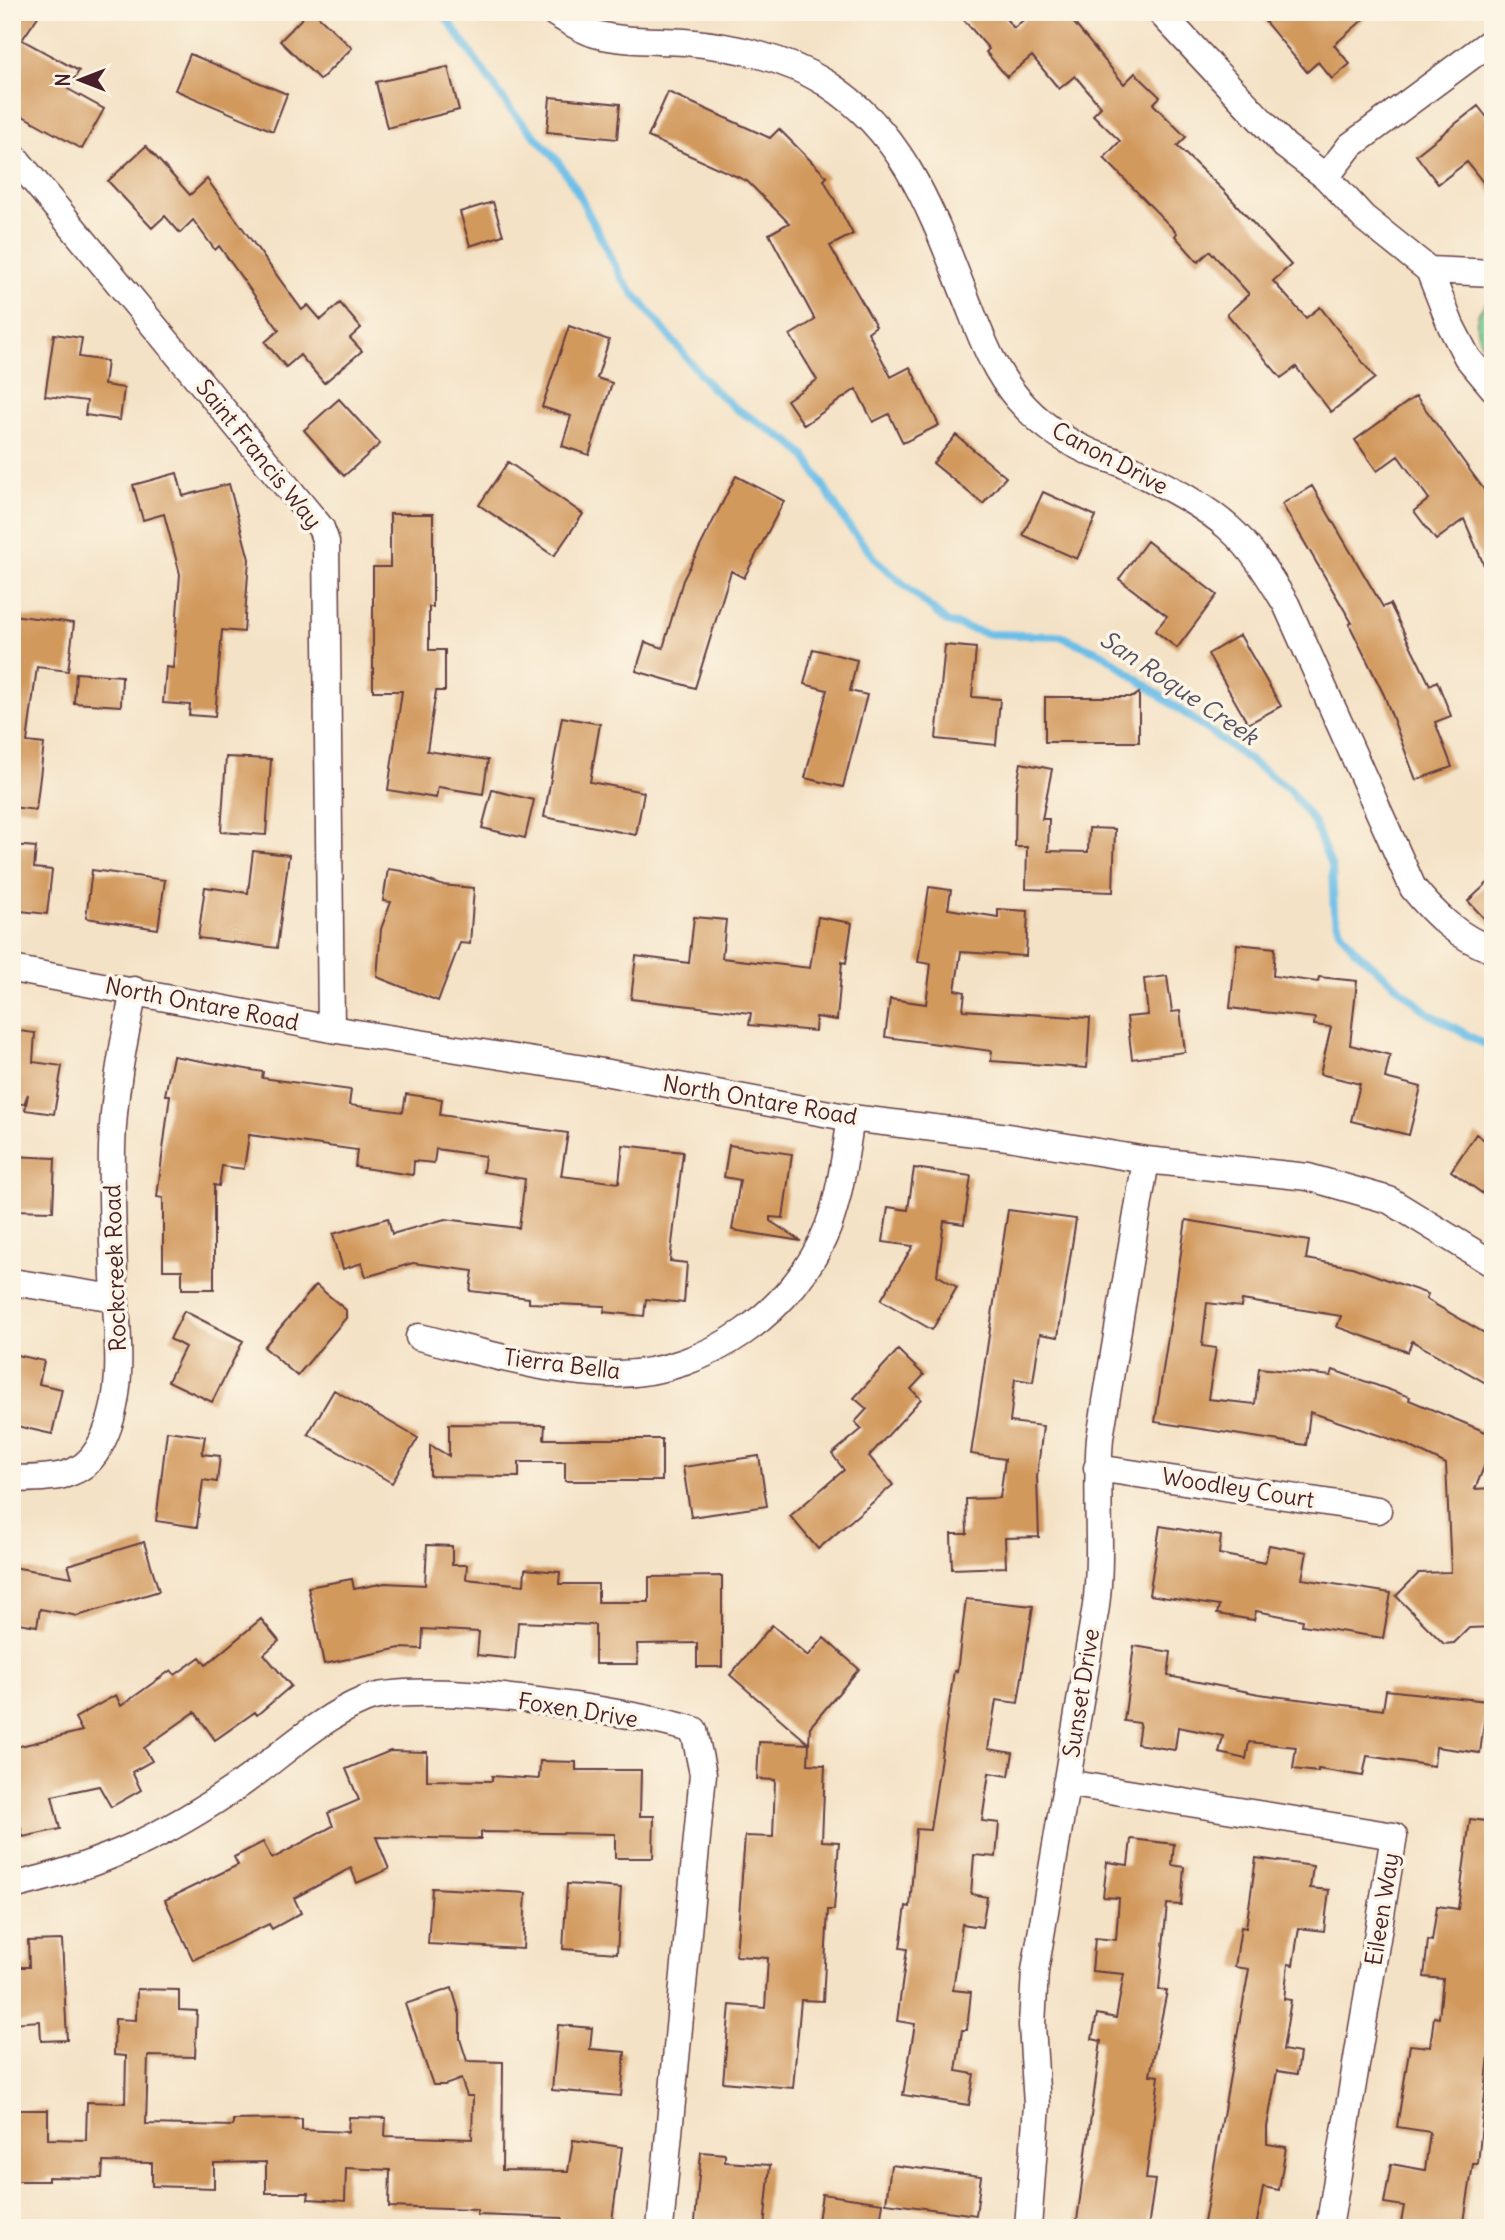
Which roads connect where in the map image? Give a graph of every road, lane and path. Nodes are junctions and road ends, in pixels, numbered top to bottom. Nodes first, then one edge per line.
1 (553, 12) edge
2 (1160, 12) edge
3 (1493, 40) edge
4 (12, 154) edge
5 (1326, 177) junction
6 (1429, 270) junction
7 (1493, 273) edge
8 (1493, 388) edge
9 (1493, 950) edge
10 (12, 969) edge
11 (134, 990) junction
12 (331, 1028) junction
13 (851, 1118) junction
14 (1146, 1160) junction
15 (1493, 1264) edge
16 (12, 1282) edge
17 (115, 1298) junction
18 (419, 1337) dead end
19 (1097, 1468) junction
20 (12, 1479) edge
21 (1378, 1510) dead end
22 (1066, 1783) junction
23 (12, 1886) edge
24 (660, 2228) edge
25 (1028, 2228) edge
26 (1329, 2228) edge

1 - 9 street, Canon Drive
2 - 5 street
3 - 5 street
4 - 12 street, Saint Francis Way
5 - 6 street
6 - 7 street
6 - 8 street
10 - 11 street, North Ontare Road
11 - 12 street, North Ontare Road
11 - 17 street, Rockcreek Road
12 - 13 street, North Ontare Road
13 - 14 street, North Ontare Road
13 - 18 street, Tierra Bella
14 - 15 street, North Ontare Road
14 - 19 street, Sunset Drive
16 - 17 street
17 - 20 street, Rockcreek Road
19 - 21 street, Woodley Court
19 - 22 street, Sunset Drive
22 - 25 street, Sunset Drive
22 - 26 street, Eileen Way
23 - 24 street, Foxen Drive

